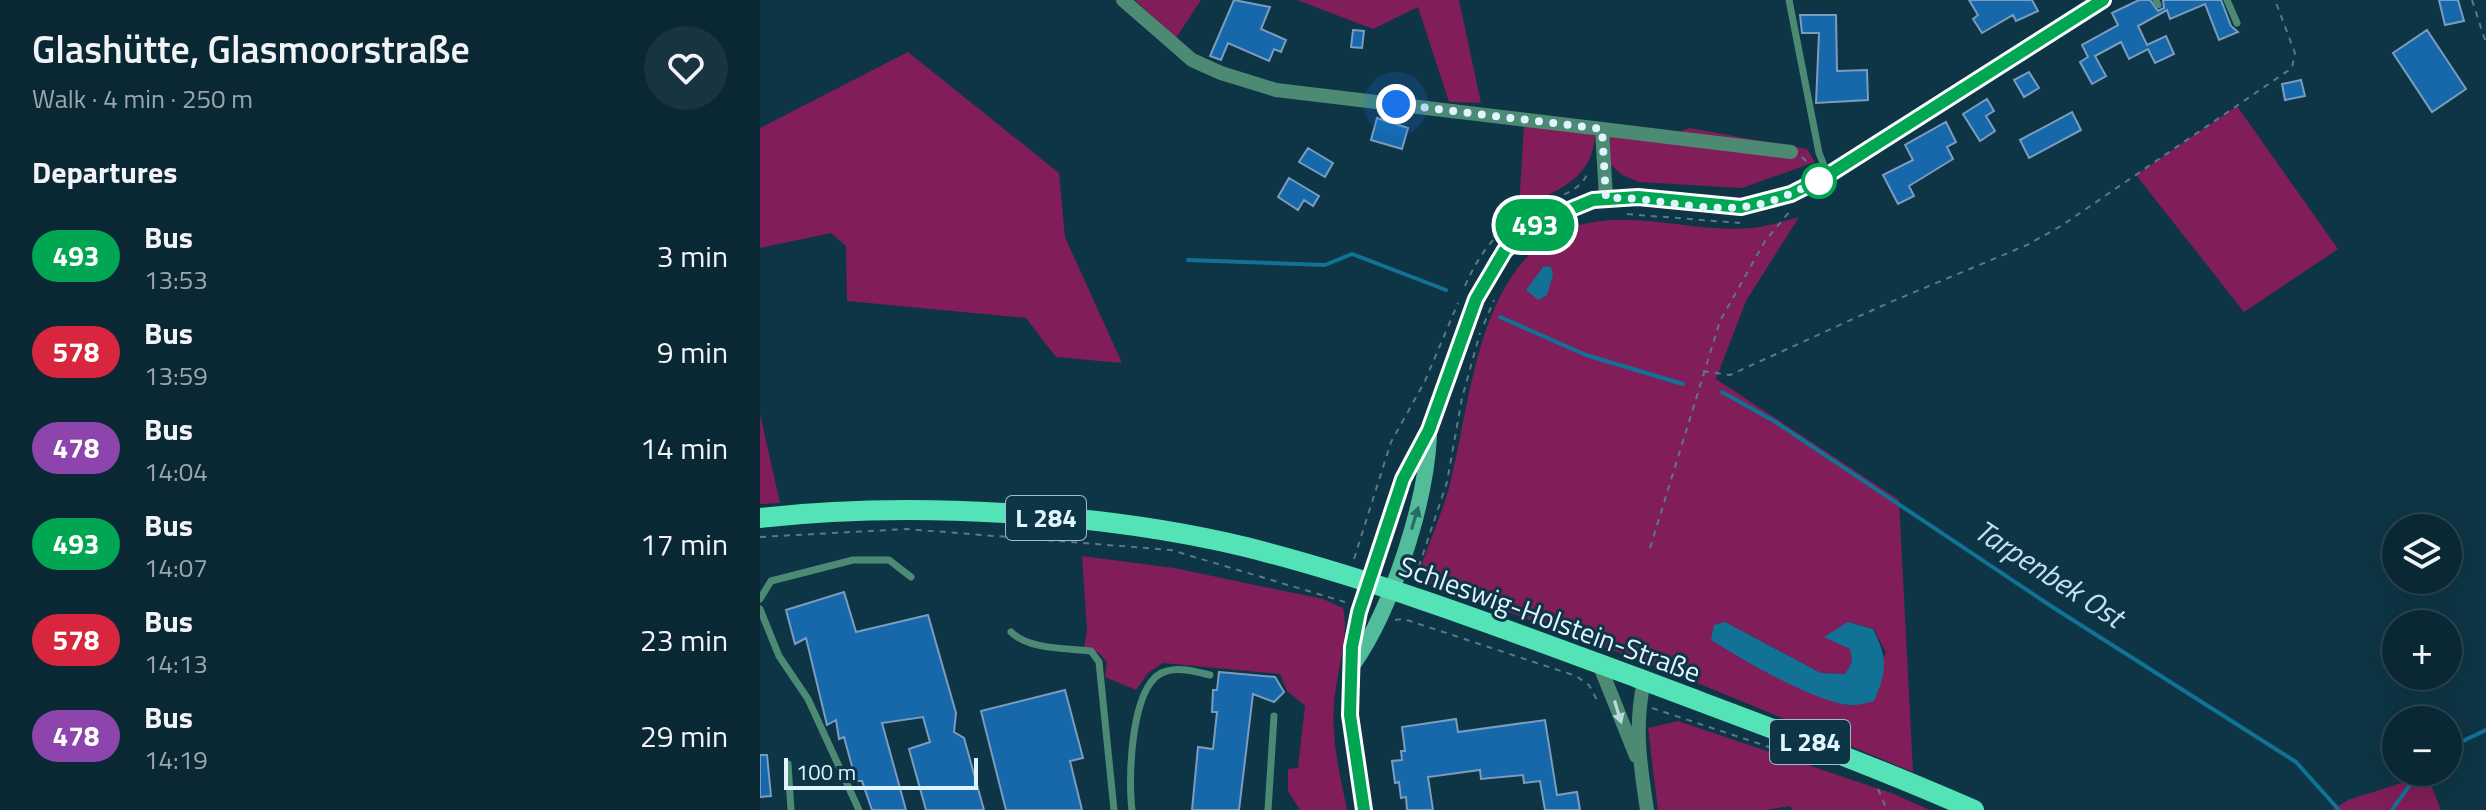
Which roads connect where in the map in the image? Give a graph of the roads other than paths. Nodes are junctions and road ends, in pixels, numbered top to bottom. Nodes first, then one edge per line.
1 (1123, 0) edge
2 (1789, 0) edge
3 (2103, 0) edge
4 (2227, 0) edge
5 (2237, 23) dead end
6 (1602, 129) junction
7 (1791, 152) dead end
8 (1828, 175) junction
9 (1606, 198) junction
10 (1429, 430) junction
11 (760, 518) edge
12 (911, 577) dead end
13 (1368, 584) junction
14 (1397, 594) junction
15 (760, 599) edge
16 (760, 609) edge
17 (1011, 632) dead end
18 (1354, 663) junction
19 (1599, 664) junction
20 (1210, 675) dead end
21 (1644, 681) junction
22 (1274, 716) dead end
23 (1638, 760) junction
24 (788, 764) dead end
25 (791, 810) edge
26 (859, 810) edge
27 (1114, 810) edge
28 (1132, 810) edge
29 (1268, 810) edge
30 (1364, 810) edge
31 (1647, 810) edge
32 (1974, 810) edge

1 - 6 street
2 - 8 lane
3 - 8 main road
4 - 5 lane
6 - 7 street
6 - 9 street
8 - 9 main road
9 - 10 main road
10 - 13 main road
14 -> 10 main road
11 - 13 main road, Schleswig-Holstein-Straße / L 284
12 - 15 lane
13 - 14 main road, Schleswig-Holstein-Straße / L 284
13 - 18 main road
14 - 18 main road
14 - 19 main road, Schleswig-Holstein-Straße / L 284
16 - 26 lane
17 - 27 lane
18 - 30 main road
19 - 21 main road, Schleswig-Holstein-Straße / L 284
19 -> 23 street
20 - 28 lane
21 - 23 street
21 - 32 main road, Schleswig-Holstein-Straße / L 284
22 - 29 lane
23 - 31 street
24 - 25 lane

